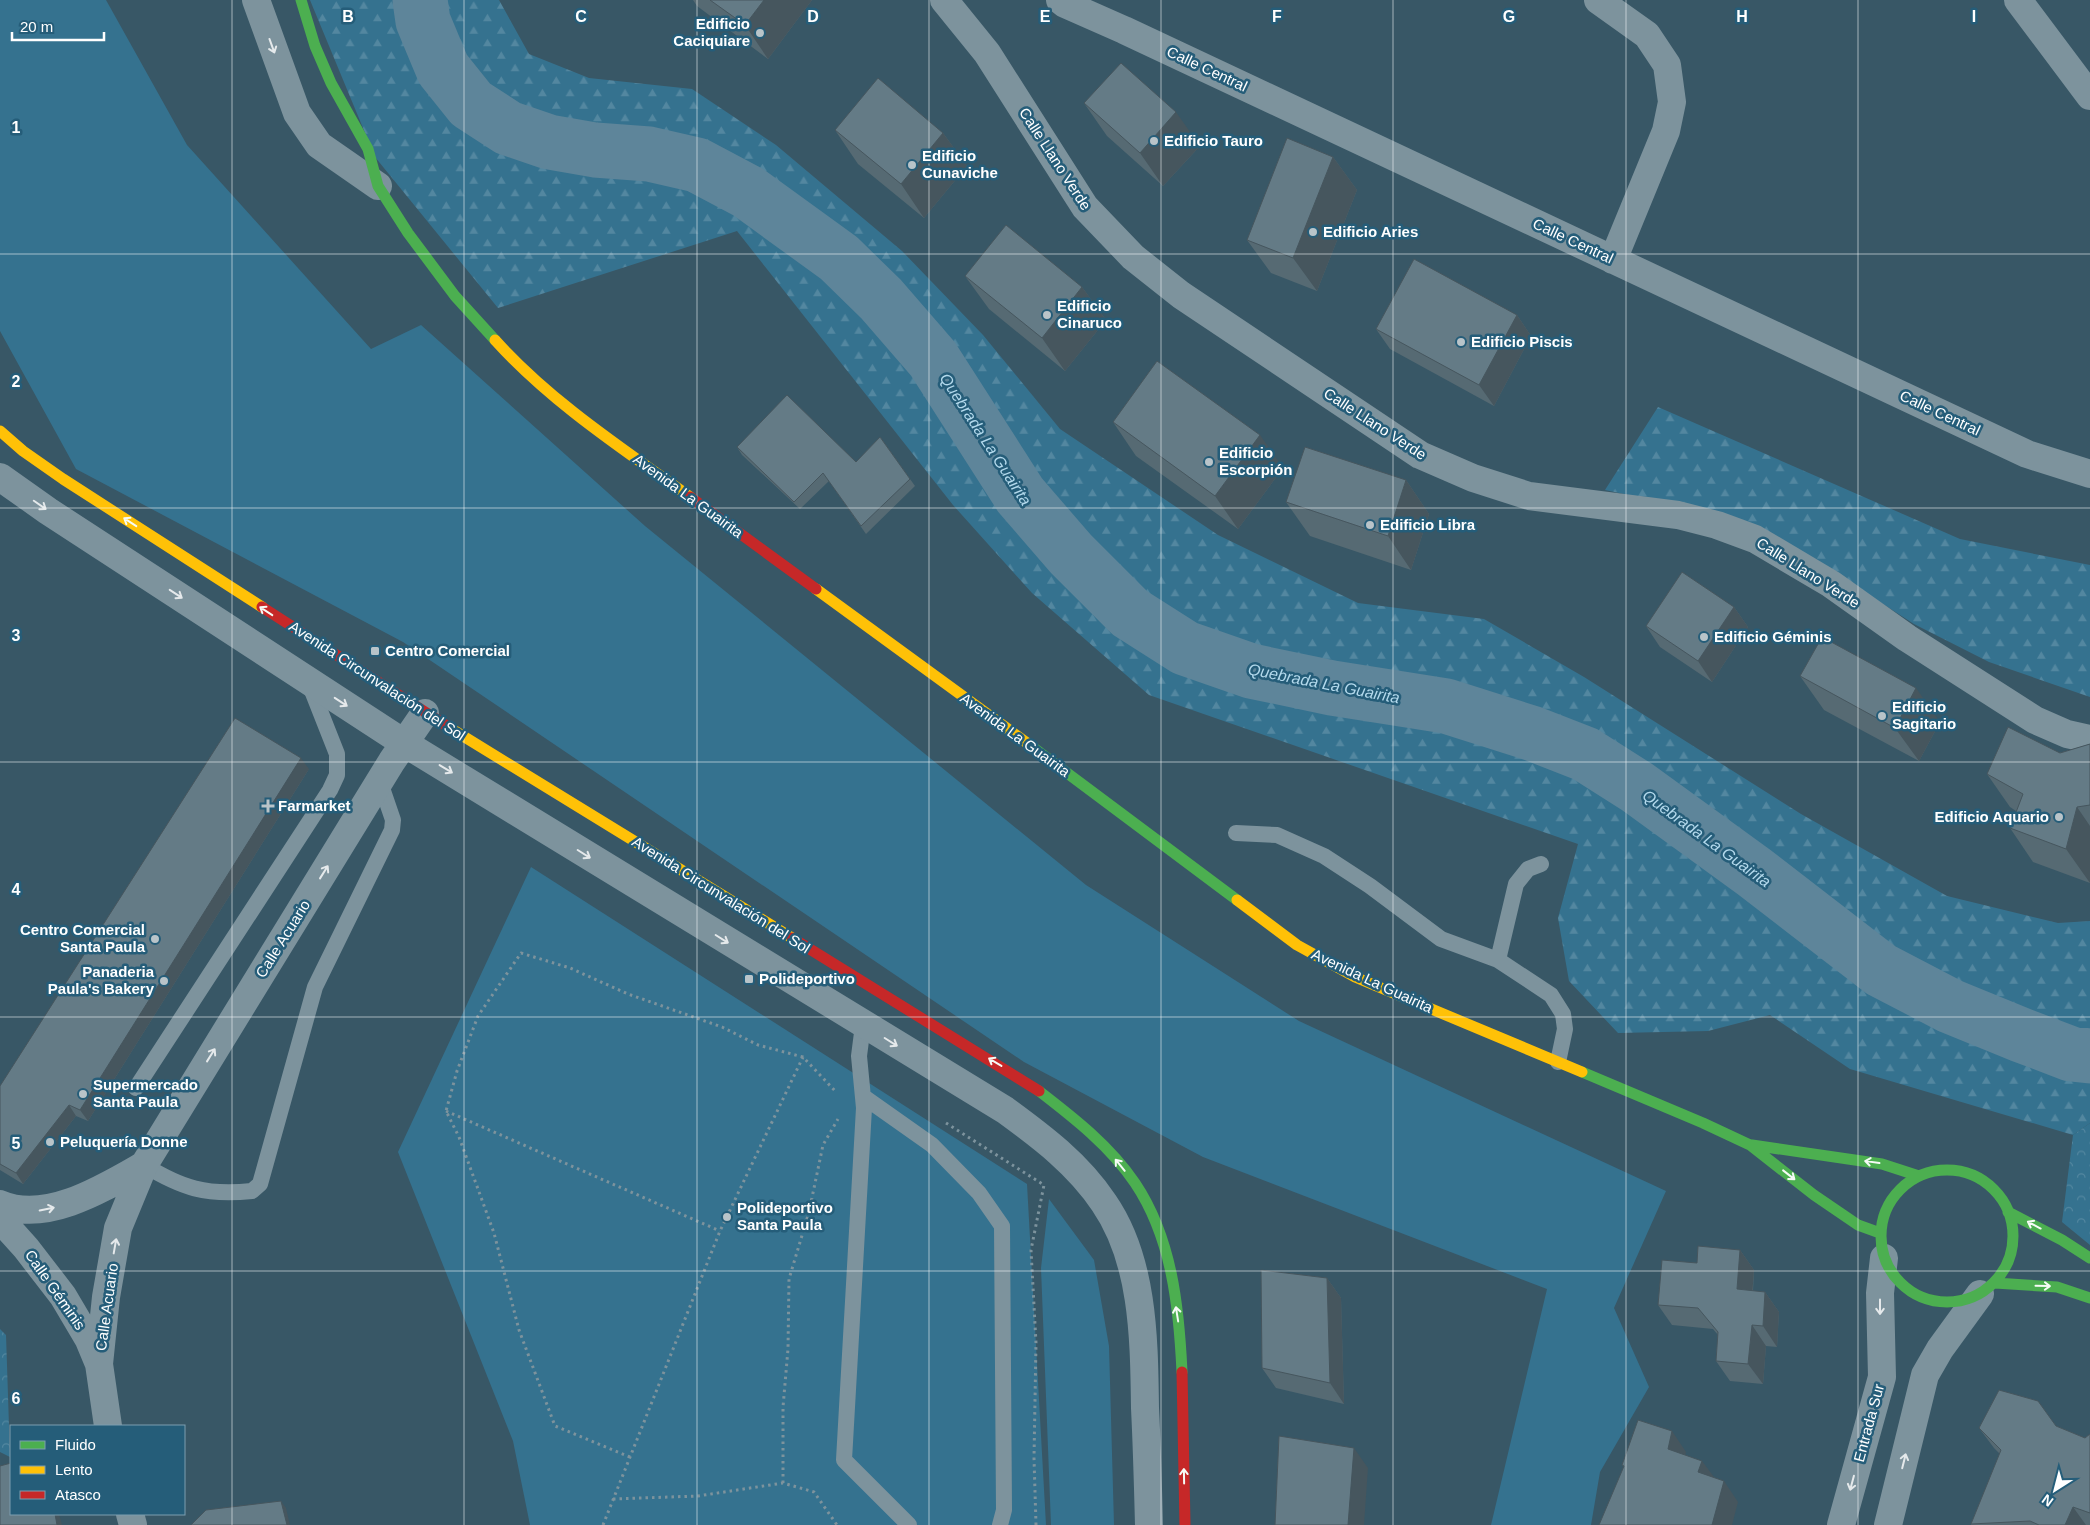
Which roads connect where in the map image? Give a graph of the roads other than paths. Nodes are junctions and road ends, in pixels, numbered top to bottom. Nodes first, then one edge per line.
1 (256, 0) edge
2 (301, 0) edge
3 (944, 0) edge
4 (1060, 0) edge
5 (1598, 0) edge
6 (2018, 0) edge
7 (2090, 96) edge
8 (378, 186) junction
9 (1613, 260) junction
10 (0, 431) edge
11 (2090, 474) edge
12 (0, 477) edge
13 (309, 680) junction
14 (425, 713) junction
15 (2090, 739) edge
16 (404, 743) junction
17 (380, 782) junction
18 (1236, 834) dead end
19 (1540, 864) dead end
20 (1498, 960) junction
21 (863, 1025) junction
22 (1558, 1062) junction
23 (1024, 1080) junction
24 (136, 1088) dead end
25 (864, 1096) junction
26 (1004, 1110) junction
27 (1750, 1145) junction
28 (144, 1165) junction
29 (1919, 1176) junction
30 (0, 1204) edge
31 (2008, 1212) junction
32 (0, 1219) edge
33 (1882, 1246) junction
34 (2090, 1258) edge
35 (1988, 1289) junction
36 (2090, 1298) edge
37 (99, 1364) junction
38 (108, 1425) edge
39 (910, 1525) edge
40 (1000, 1525) edge
41 (1148, 1525) edge
42 (1185, 1525) edge
43 (1841, 1525) edge
44 (1888, 1525) edge

1 -> 8 street, Avenida La Guairita
2 - 8 street, Avenida La Guairita
3 - 15 street, Calle Llano Verde
4 - 9 street, Calle Central
5 - 9 street
6 - 7 street
8 - 22 street, Avenida La Guairita
9 - 11 street, Calle Central
14 -> 10 street, Avenida Circunvalación del Sol
12 -> 13 street
13 -> 16 street
13 - 24 lane
14 - 16 street, Calle Acuario
23 -> 14 street, Avenida Circunvalación del Sol
16 - 17 street, Calle Acuario
16 -> 21 street
28 -> 17 street, Calle Acuario
17 - 28 lane
18 - 20 lane
19 - 20 lane
20 - 22 lane
21 - 25 lane
21 -> 26 street
22 - 27 street, Avenida La Guairita
23 - 26 street
42 -> 23 street, Avenida Circunvalación del Sol
25 - 39 lane
25 - 40 lane
26 - 41 street
29 -> 27 street, Avenida La Guairita
27 -> 33 street, Avenida La Guairita
30 -> 28 street, Calle Acuario
37 -> 28 street, Calle Acuario
29 - 31 street
29 - 33 street
34 -> 31 street
31 - 35 street
32 - 37 street, Calle Géminis
33 - 35 street
33 -> 43 street, Entrada Sur
35 -> 36 street
44 -> 35 street
37 - 38 street, Calle Géminis

